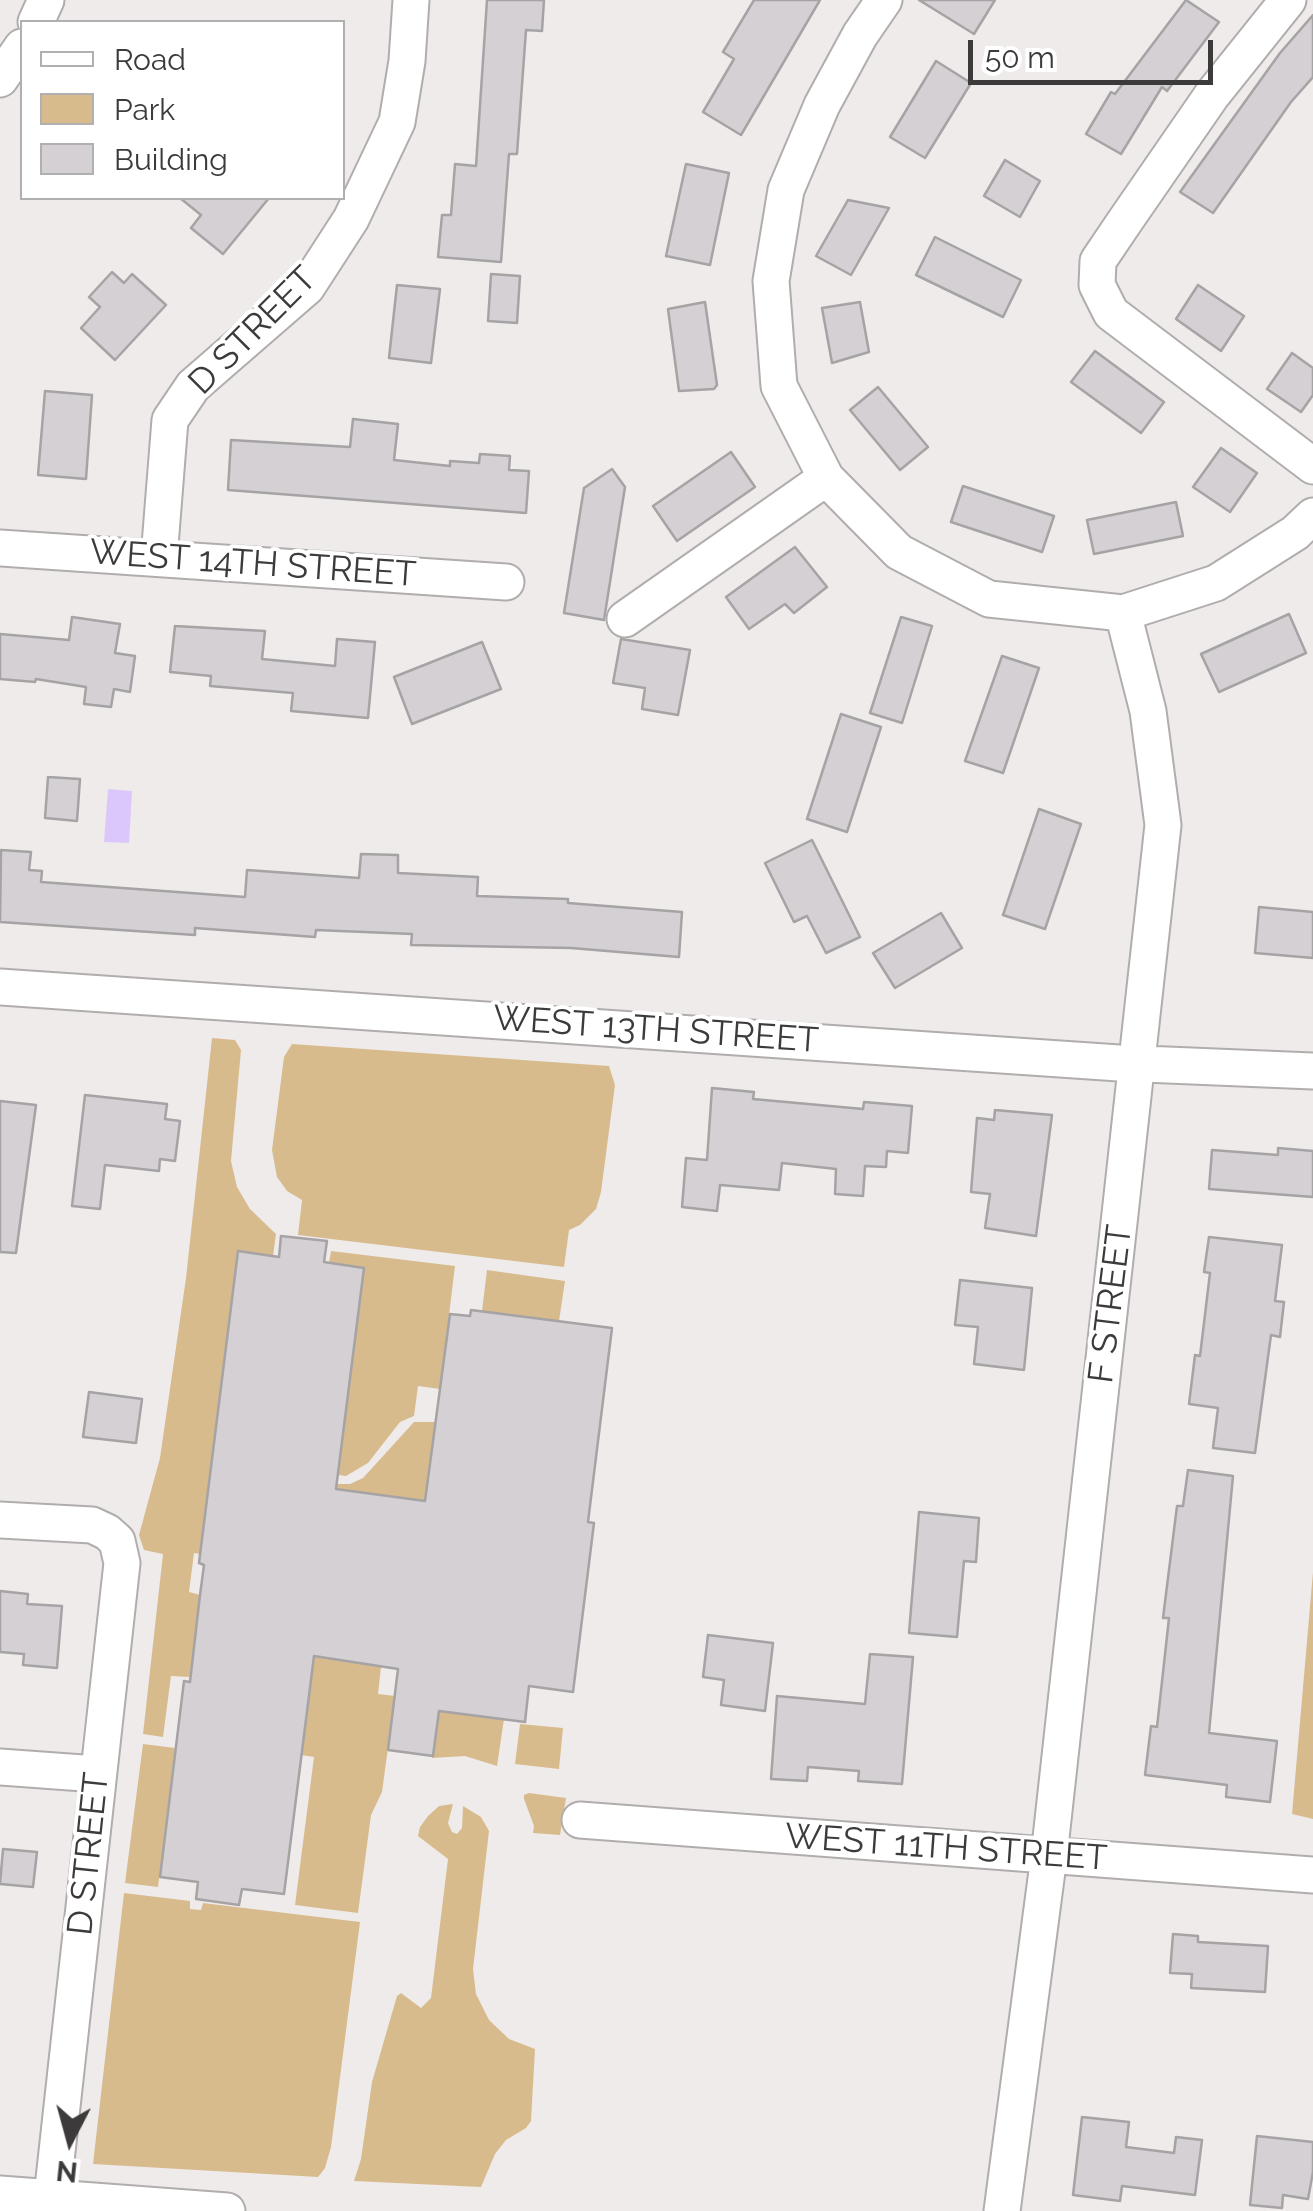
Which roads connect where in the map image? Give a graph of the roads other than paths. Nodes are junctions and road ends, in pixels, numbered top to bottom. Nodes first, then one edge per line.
1 (411, 0) edge
2 (884, 0) edge
3 (1288, 0) edge
4 (20, 50) edge
5 (0, 79) edge
6 (1313, 466) edge
7 (826, 478) junction
8 (1313, 516) edge
9 (0, 548) edge
10 (159, 558) junction
11 (506, 582) dead end
12 (1124, 613) junction
13 (625, 619) dead end
14 (0, 987) edge
15 (1139, 1064) junction
16 (1313, 1071) edge
17 (0, 1520) edge
18 (0, 1767) edge
19 (97, 1774) junction
20 (580, 1820) dead end
21 (1049, 1856) junction
22 (1313, 1875) edge
23 (0, 2194) edge
24 (52, 2197) junction
25 (227, 2211) edge
26 (1002, 2211) edge

1 - 10 street, D STREET
2 - 7 street
3 - 6 street
4 - 5 street
7 - 12 street
7 - 13 street
8 - 12 street
9 - 10 street, WEST 14TH STREET
10 - 11 street, WEST 14TH STREET
12 - 15 street, F STREET
14 - 15 street, WEST 13TH STREET
15 - 16 street, WEST 13TH STREET
15 - 21 street, F STREET
17 - 19 street, D STREET
18 - 19 street
19 - 24 street, D STREET
20 - 21 street, WEST 11TH STREET
21 - 22 street, WEST 11TH STREET
21 - 26 street, F STREET
23 - 24 street
24 - 25 street

